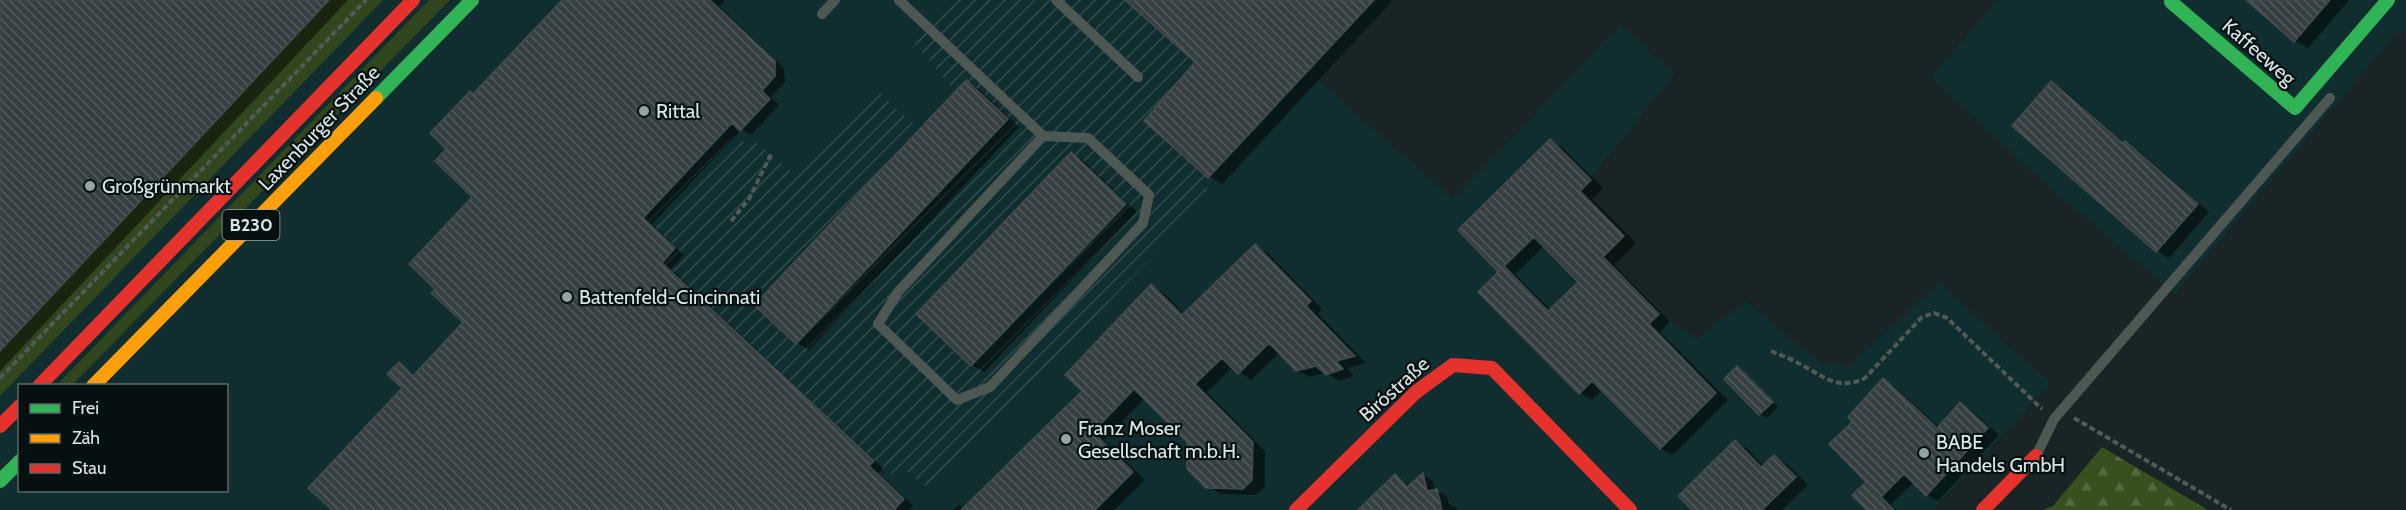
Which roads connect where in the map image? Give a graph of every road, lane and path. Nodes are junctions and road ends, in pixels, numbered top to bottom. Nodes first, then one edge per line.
1 (366, 0) edge
2 (413, 0) edge
3 (472, 0) edge
4 (835, 0) edge
5 (900, 0) edge
6 (1056, 0) edge
7 (2388, 0) edge
8 (2171, 2) dead end
9 (822, 14) dead end
10 (1138, 77) dead end
11 (2330, 98) dead end
12 (2295, 108) junction
13 (2310, 123) junction
14 (1043, 135) junction
15 (771, 154) dead end
16 (731, 221) dead end
17 (1771, 351) dead end
18 (0, 378) edge
19 (41, 384) edge
20 (95, 384) edge
21 (2035, 403) dead end
22 (18, 408) edge
23 (2061, 411) junction
24 (0, 426) edge
25 (2036, 456) joint
26 (18, 463) edge
27 (0, 481) edge
28 (1296, 510) edge
29 (1630, 510) edge
30 (1983, 510) edge
31 (2231, 510) edge

1 - 18 path
2 - 19 main road, Laxenburger Straße / B230
3 - 20 main road, Laxenburger Straße / B230
4 - 9 lane
5 - 14 lane
6 - 10 lane
7 - 12 main road, Kaffeeweg
8 - 12 main road, Kaffeeweg
11 - 13 lane
12 - 13 lane
13 - 23 lane
14 - 14 lane
15 - 16 path
17 - 21 path
22 - 24 main road
23 - 25 lane
23 - 31 path
25 - 30 main road
26 - 27 main road
28 - 29 main road, Biróstraße

